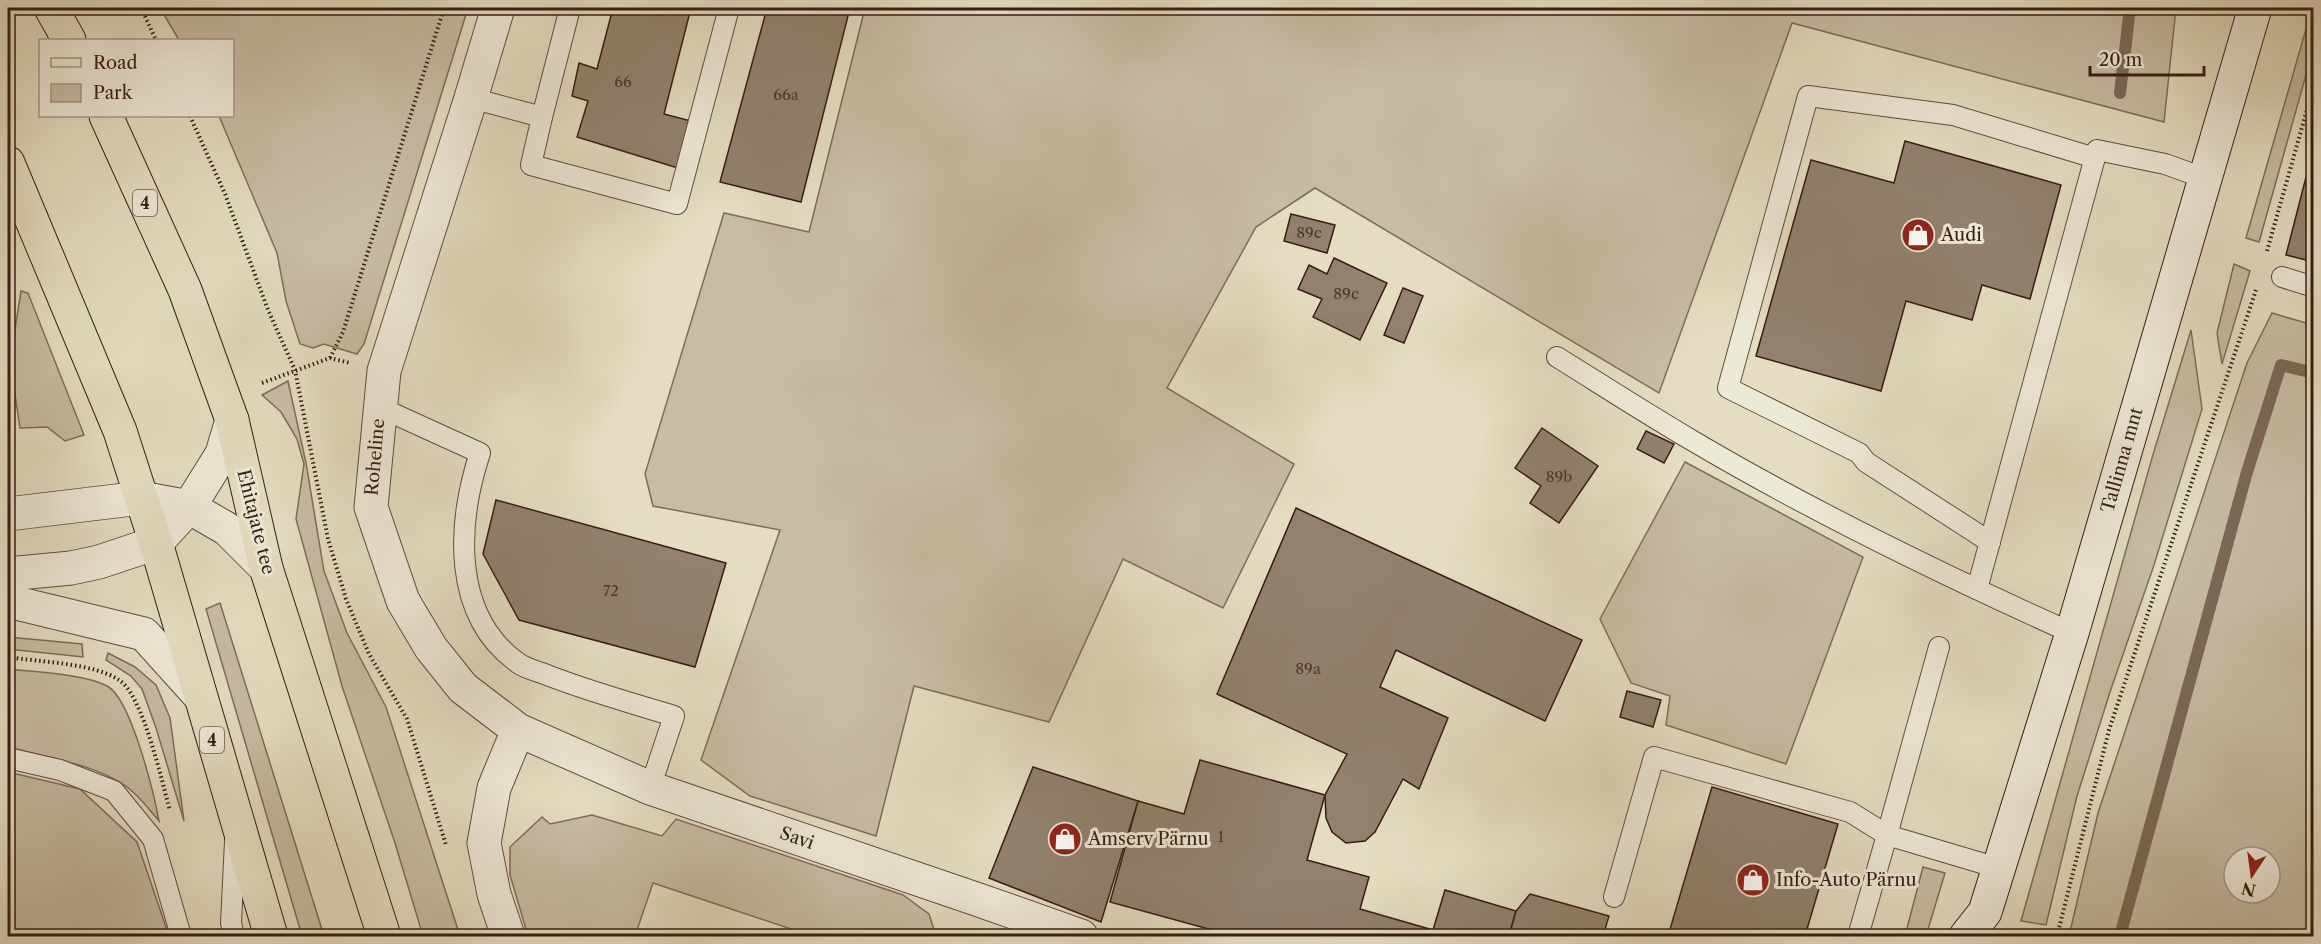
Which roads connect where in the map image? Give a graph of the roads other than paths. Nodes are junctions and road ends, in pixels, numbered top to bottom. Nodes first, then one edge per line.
1 (51, 8) edge
2 (498, 8) edge
3 (570, 8) edge
4 (729, 8) edge
5 (2254, 8) edge
6 (68, 39) edge
7 (471, 98) junction
8 (106, 117) edge
9 (542, 117) junction
10 (2095, 158) junction
11 (8, 163) edge
12 (2204, 178) junction
13 (2282, 277) dead end
14 (2313, 287) edge
15 (1557, 357) dead end
16 (379, 407) junction
17 (232, 420) junction
18 (141, 498) junction
19 (189, 507) junction
20 (8, 514) edge
21 (1990, 542) junction
22 (156, 543) junction
23 (266, 568) junction
24 (8, 574) edge
25 (1977, 589) junction
26 (8, 601) edge
27 (2072, 633) junction
28 (1939, 647) dead end
29 (199, 695) junction
30 (518, 730) junction
31 (8, 758) edge
32 (650, 788) junction
33 (236, 820) junction
34 (1887, 835) junction
35 (1998, 868) junction
36 (1614, 897) dead end
37 (1979, 928) edge
38 (182, 936) edge
39 (234, 936) edge
40 (272, 936) edge
41 (384, 936) edge
42 (508, 936) edge
43 (1081, 936) edge
44 (1858, 936) edge

1 - 6 highway
2 - 7 street, Roheline
3 - 9 lane
4 - 9 lane
5 - 12 street, Tallinna mnt
7 - 9 lane
7 - 16 street, Roheline
8 - 17 highway, Ehitajate tee / 4
10 - 12 lane
10 - 21 lane
10 - 21 lane
11 - 18 highway, 4
12 - 27 street, Tallinna mnt
13 - 14 lane
15 - 25 lane
16 - 30 street, Roheline
16 - 32 lane
17 - 19 street
17 - 23 highway, Ehitajate tee / 4
18 - 19 street
18 - 20 street
18 - 22 highway, 4
19 - 22 street
19 - 23 street
21 - 25 lane
22 - 24 street
22 - 29 highway, 4
23 - 41 highway, Ehitajate tee / 4
25 - 27 lane
26 - 29 street
27 - 35 street, Tallinna mnt
28 - 34 lane
29 - 33 highway, 4
30 - 32 street, Savi
30 - 42 street
31 - 38 lane
32 - 43 street, Savi
33 - 39 lane
33 - 40 highway, 4
34 - 35 lane
34 - 36 lane
34 - 44 lane
35 - 37 street, Tallinna mnt

